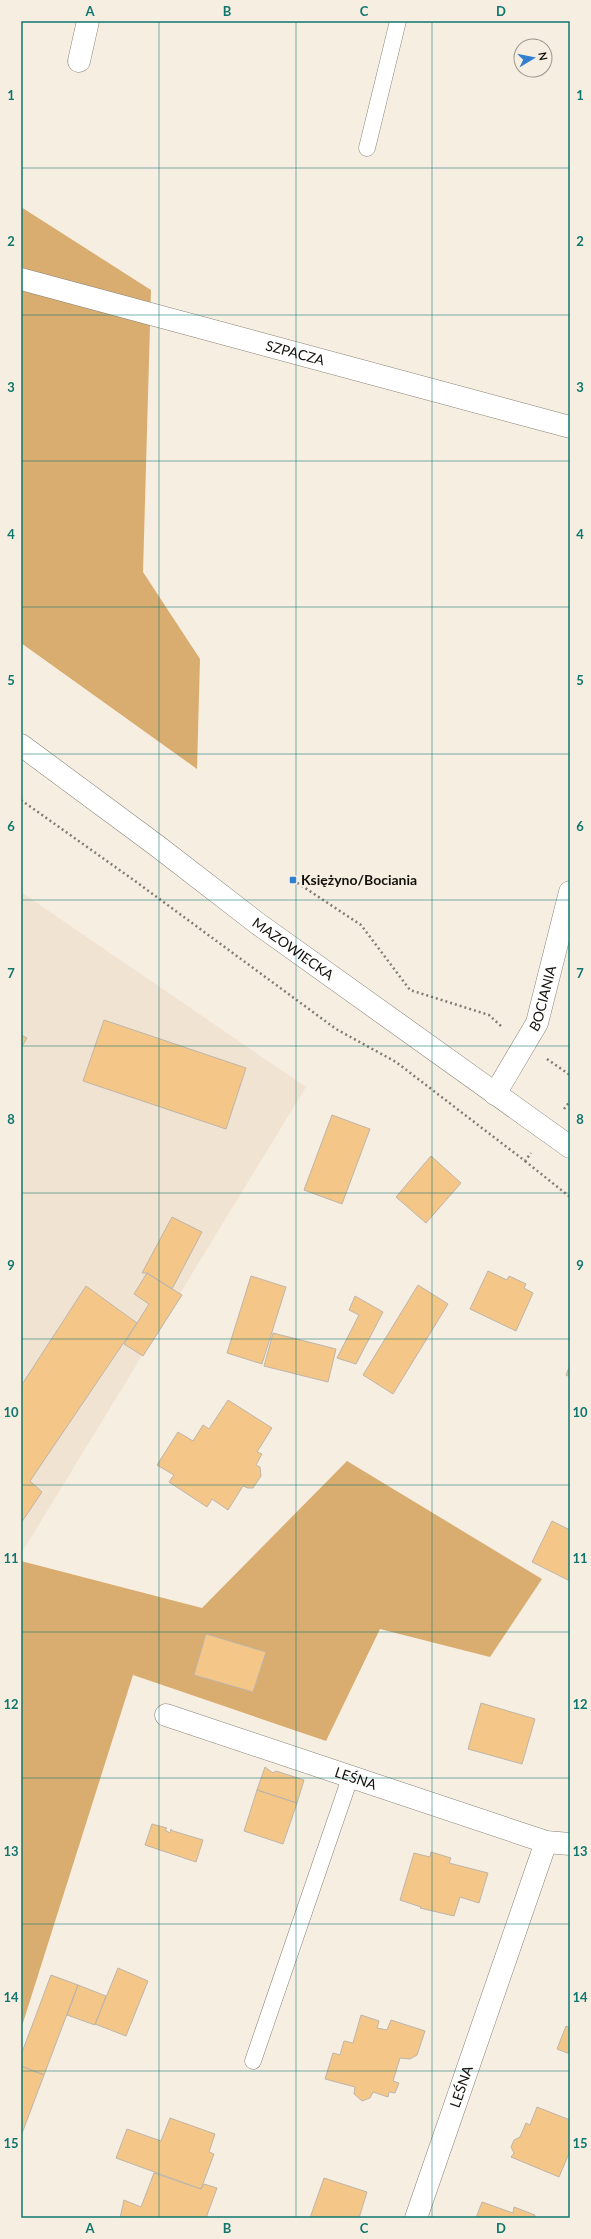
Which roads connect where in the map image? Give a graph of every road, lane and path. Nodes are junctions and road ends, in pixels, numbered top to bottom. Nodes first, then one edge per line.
1 (88, 21) edge
2 (398, 21) edge
3 (79, 61) dead end
4 (367, 148) dead end
5 (21, 279) edge
6 (570, 427) edge
7 (21, 745) edge
8 (21, 800) edge
9 (293, 880) dead end
10 (570, 892) edge
11 (524, 1045) junction
12 (570, 1075) edge
13 (495, 1094) junction
14 (570, 1101) edge
15 (549, 1131) junction
16 (570, 1147) edge
17 (525, 1161) junction
18 (570, 1197) edge
19 (166, 1715) dead end
20 (350, 1778) junction
21 (546, 1842) junction
22 (570, 1844) edge
23 (253, 2061) dead end
24 (416, 2218) edge

1 - 3 street
2 - 4 lane
5 - 6 street, SZPACZA
7 - 13 street, MAZOWIECKA
8 - 17 path
9 - 11 path
10 - 11 street, BOCIANIA
11 - 12 path
11 - 13 street, BOCIANIA
13 - 15 street, MAZOWIECKA
14 - 15 path
15 - 16 street, MAZOWIECKA
15 - 17 path
17 - 18 path
19 - 20 street, LEŚNA
20 - 21 street, LEŚNA
20 - 23 lane
21 - 22 street, LEŚNA
21 - 24 street, LEŚNA

